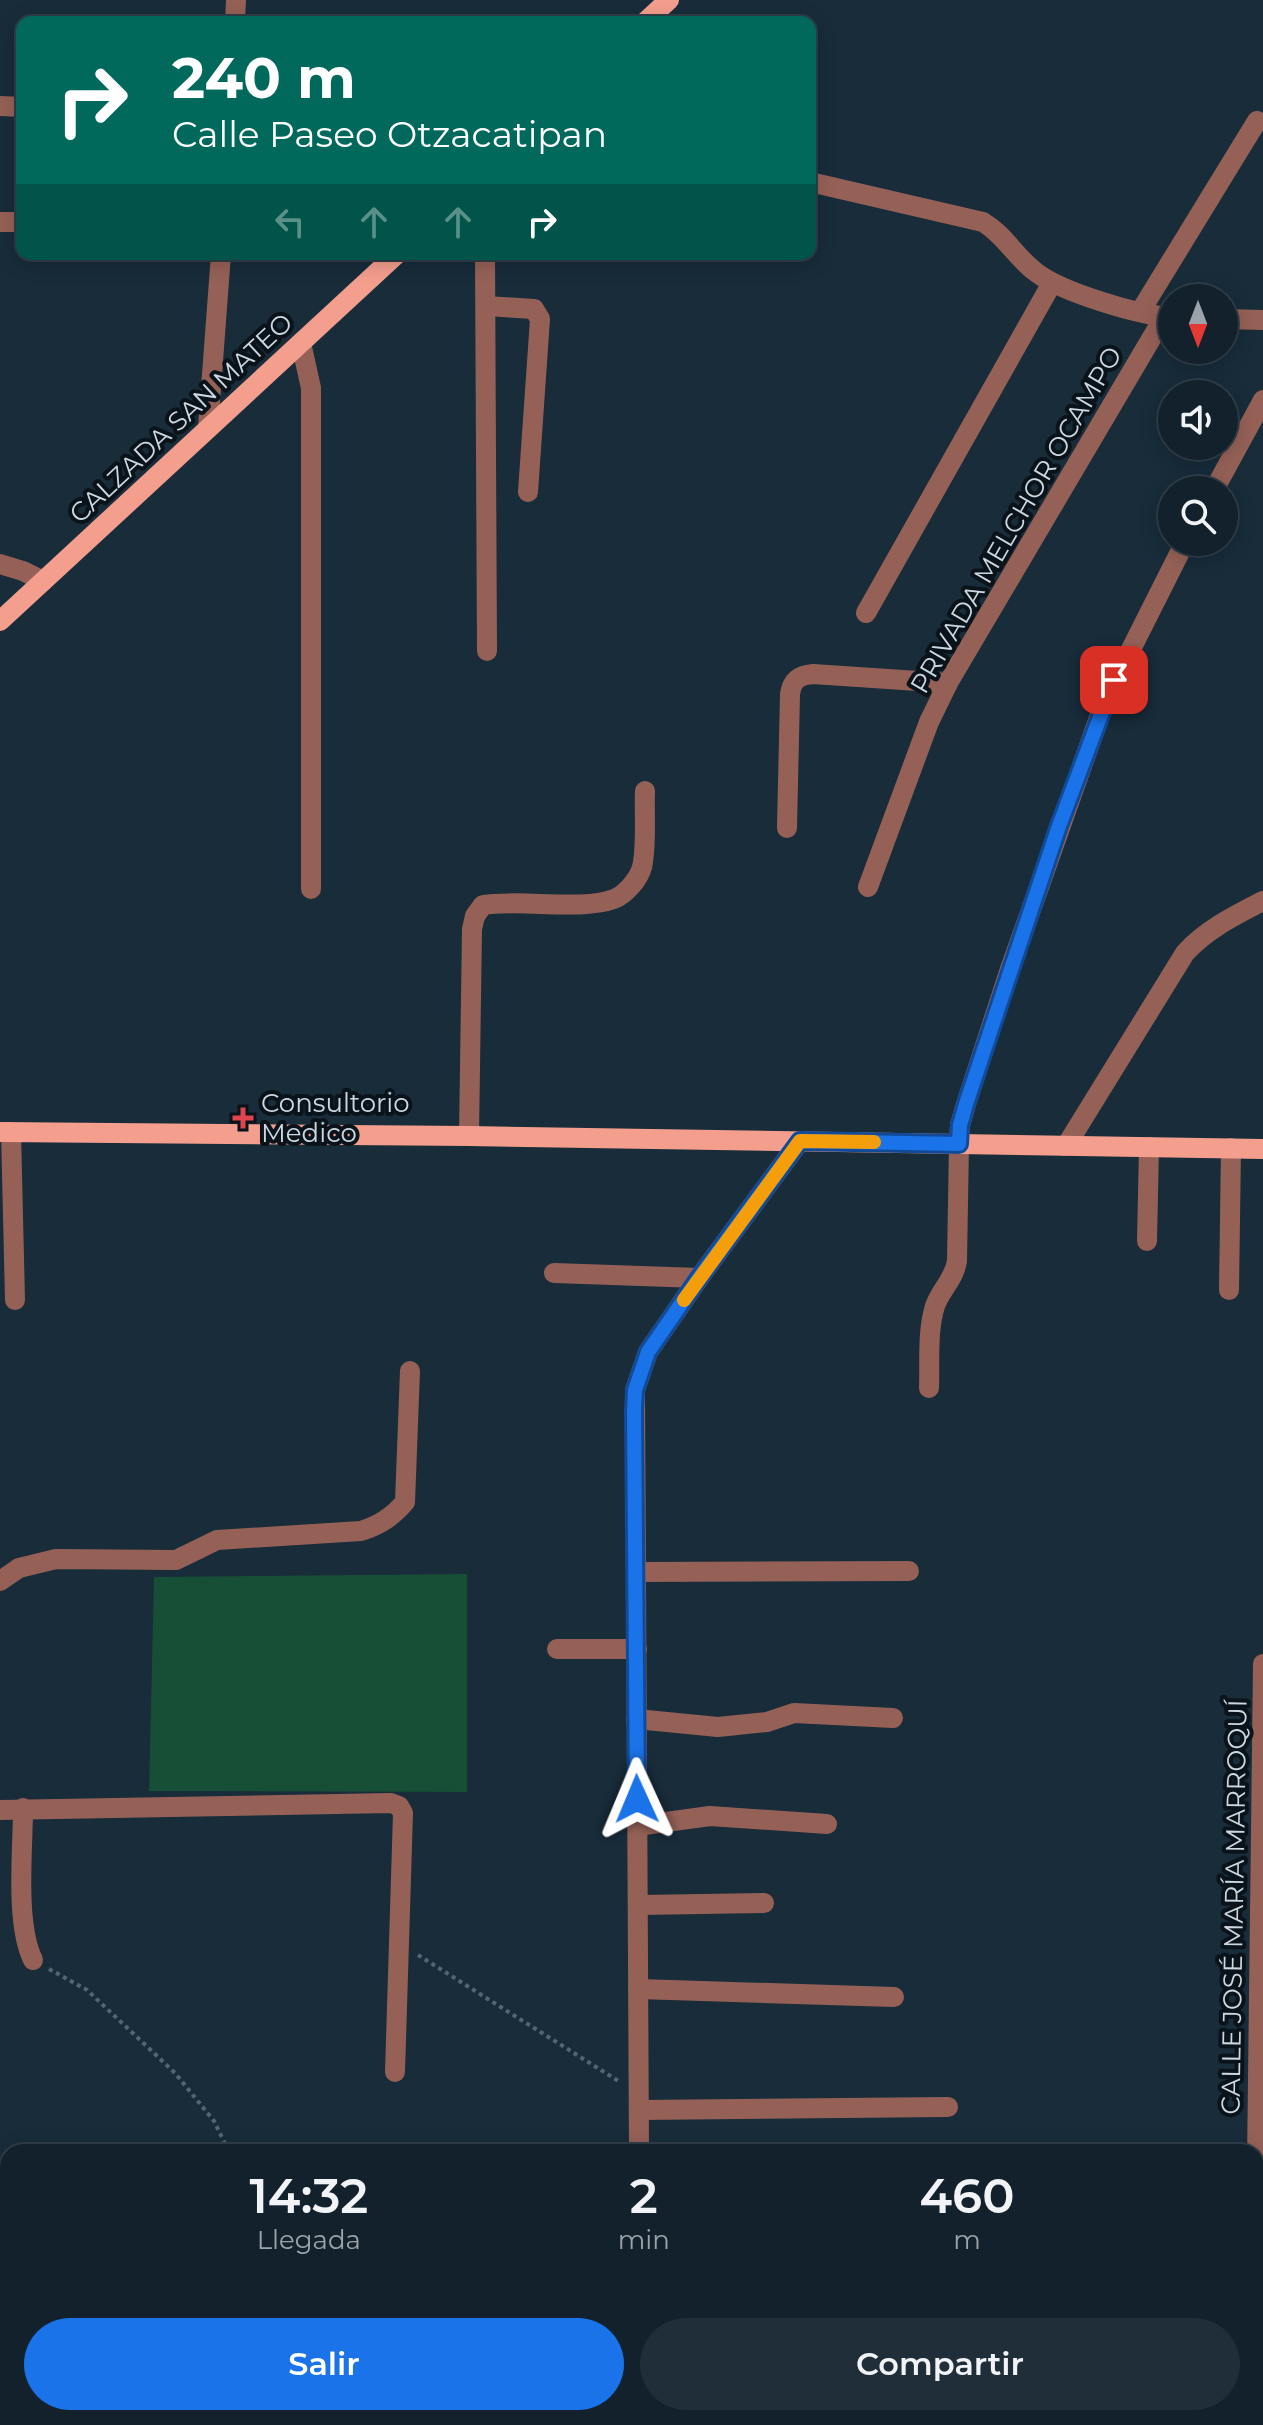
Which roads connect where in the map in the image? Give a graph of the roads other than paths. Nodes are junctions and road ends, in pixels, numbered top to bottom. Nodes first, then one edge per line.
1 (669, 0) edge
2 (652, 16) edge
3 (1257, 121) dead end
4 (816, 183) edge
5 (221, 260) edge
6 (391, 260) edge
7 (485, 260) edge
8 (1052, 283) junction
9 (486, 306) junction
10 (1140, 312) junction
11 (1158, 315) edge
12 (1238, 319) edge
13 (1263, 320) edge
14 (1158, 334) edge
15 (301, 343) junction
16 (1263, 400) edge
17 (208, 428) junction
18 (1222, 476) edge
19 (528, 492) dead end
20 (1178, 556) edge
21 (0, 564) edge
22 (43, 581) junction
23 (866, 613) dead end
24 (0, 621) edge
25 (487, 651) dead end
26 (948, 683) junction
27 (645, 791) dead end
28 (787, 828) dead end
29 (868, 887) dead end
30 (311, 889) dead end
31 (1263, 901) edge
32 (6, 1132) edge
33 (469, 1136) junction
34 (800, 1141) junction
35 (959, 1144) junction
36 (1066, 1146) junction
37 (1149, 1147) junction
38 (1231, 1148) junction
39 (1263, 1149) edge
40 (1147, 1241) dead end
41 (554, 1273) dead end
42 (699, 1278) junction
43 (1229, 1290) dead end
44 (15, 1300) dead end
45 (410, 1371) dead end
46 (929, 1388) dead end
47 (909, 1571) dead end
48 (637, 1572) junction
49 (0, 1581) edge
50 (557, 1649) dead end
51 (637, 1649) junction
52 (1263, 1664) edge
53 (893, 1718) dead end
54 (636, 1719) junction
55 (23, 1808) junction
56 (0, 1810) edge
57 (827, 1824) dead end
58 (637, 1826) junction
59 (764, 1903) dead end
60 (638, 1905) junction
61 (33, 1960) road end
62 (638, 1989) junction
63 (894, 1997) dead end
64 (1261, 2038) edge
65 (395, 2072) dead end
66 (639, 2102) junction
67 (948, 2107) dead end
68 (639, 2144) edge
69 (1258, 2144) edge

1 - 2 main road
3 - 10 street
4 - 8 street
5 - 17 street
6 - 15 main road, CALZADA SAN MATEO
7 - 9 street
8 - 10 street
8 - 23 street
9 - 19 street
9 - 25 street
10 - 11 street
12 - 13 street
14 - 26 street, PRIVADA MELCHOR OCAMPO
15 - 17 main road, CALZADA SAN MATEO
15 - 30 street
16 - 18 street
17 - 22 main road, CALZADA SAN MATEO
20 - 35 street
21 - 22 street
22 - 24 main road, CALZADA SAN MATEO
26 - 28 street
26 - 29 street, PRIVADA MELCHOR OCAMPO
27 - 33 street
31 - 36 street
32 - 33 main road
32 - 44 street
33 - 34 main road
34 - 35 main road
34 - 42 street
35 - 36 main road
35 - 46 street
36 - 37 main road
37 - 38 main road
37 - 40 street
38 - 39 main road
38 - 43 street
41 - 42 street
42 - 48 street
45 - 49 street
47 - 48 street
48 - 51 street
50 - 51 street
51 - 54 street
52 - 64 street, CALLE JOSÉ MARÍA MARROQUÍ
53 - 54 street
54 - 58 street
55 - 56 street
55 - 61 street
55 - 65 street
57 - 58 street
58 - 60 street
59 - 60 street
60 - 62 street
62 - 63 street
62 - 66 street
64 - 69 street, CALLE JOSÉ MARÍA MARROQUÍ
66 - 67 street
66 - 68 street

